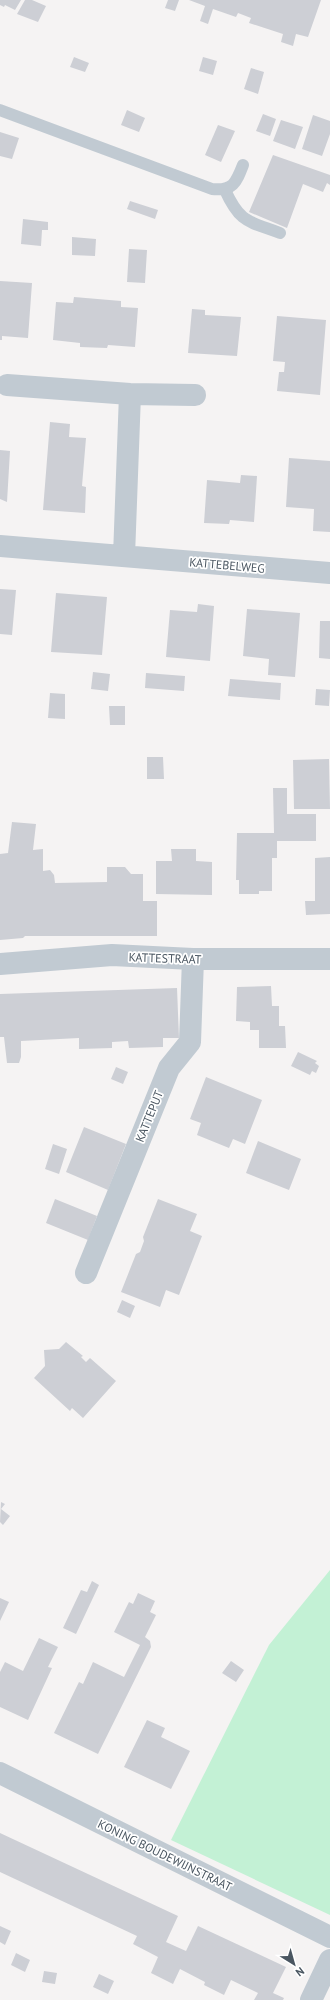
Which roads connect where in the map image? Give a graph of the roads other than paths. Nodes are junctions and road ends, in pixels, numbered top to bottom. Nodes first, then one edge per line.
1 (0, 110) edge
2 (243, 164) dead end
3 (225, 190) junction
4 (280, 233) dead end
5 (7, 385) dead end
6 (130, 394) junction
7 (195, 395) dead end
8 (0, 546) edge
9 (124, 556) junction
10 (330, 574) edge
11 (193, 959) junction
12 (330, 959) edge
13 (0, 964) edge
14 (86, 1273) dead end
15 (0, 1773) edge
16 (330, 1937) edge
17 (330, 1960) edge
18 (311, 2000) edge

1 - 3 lane
2 - 3 lane
3 - 4 lane
5 - 6 street
6 - 7 street
6 - 9 street
8 - 9 street, KATTEBELWEG
9 - 10 street, KATTEBELWEG
11 - 12 street, KATTESTRAAT
11 - 13 street, KATTESTRAAT
11 - 14 street, KATTEPUT
15 - 16 street, KONING BOUDEWIJNSTRAAT
17 - 18 street

